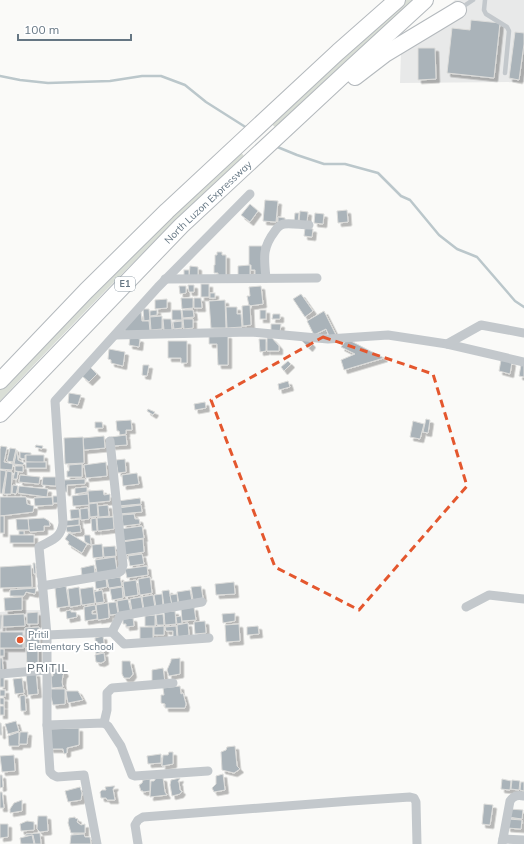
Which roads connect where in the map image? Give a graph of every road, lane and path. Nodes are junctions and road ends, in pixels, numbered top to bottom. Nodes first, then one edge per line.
1 (397, 0) edge
2 (426, 0) edge
3 (473, 0) edge
4 (485, 0) edge
5 (458, 10) joint
6 (505, 73) dead end
7 (280, 133) junction
8 (250, 194) dead end
9 (309, 225) dead end
10 (266, 278) junction
11 (317, 278) dead end
12 (165, 279) junction
13 (524, 333) edge
14 (115, 335) junction
15 (447, 344) junction
16 (524, 362) edge
17 (0, 381) edge
18 (0, 414) edge
19 (110, 441) dead end
20 (42, 586) junction
21 (524, 599) edge
22 (202, 602) dead end
23 (466, 607) dead end
24 (112, 632) junction
25 (47, 636) junction
26 (209, 638) dead end
27 (47, 670) junction
28 (0, 674) edge
29 (173, 684) dead end
30 (104, 723) junction
31 (47, 725) junction
32 (208, 771) dead end
33 (524, 796) edge
34 (524, 840) edge
35 (502, 841) edge
36 (97, 844) edge
37 (138, 844) edge
38 (417, 844) edge

1 - 17 highway, North Luzon Expressway / E1
2 - 7 highway, North Luzon Expressway / E1
3 - 5 lane
4 - 6 lane
5 - 7 highway
7 - 18 highway, North Luzon Expressway / E1
8 - 12 street
9 - 10 street
10 - 11 street
10 - 12 street
12 - 14 street
13 - 15 street
14 - 15 street
14 - 20 street
15 - 16 street
19 - 20 street
20 - 25 street
21 - 23 street
22 - 24 street
24 - 25 street
24 - 26 street
25 - 27 street
27 - 28 street
27 - 31 street
29 - 30 street
30 - 31 street
30 - 32 street
31 - 36 street
33 - 35 street
34 - 35 street
37 - 38 street

